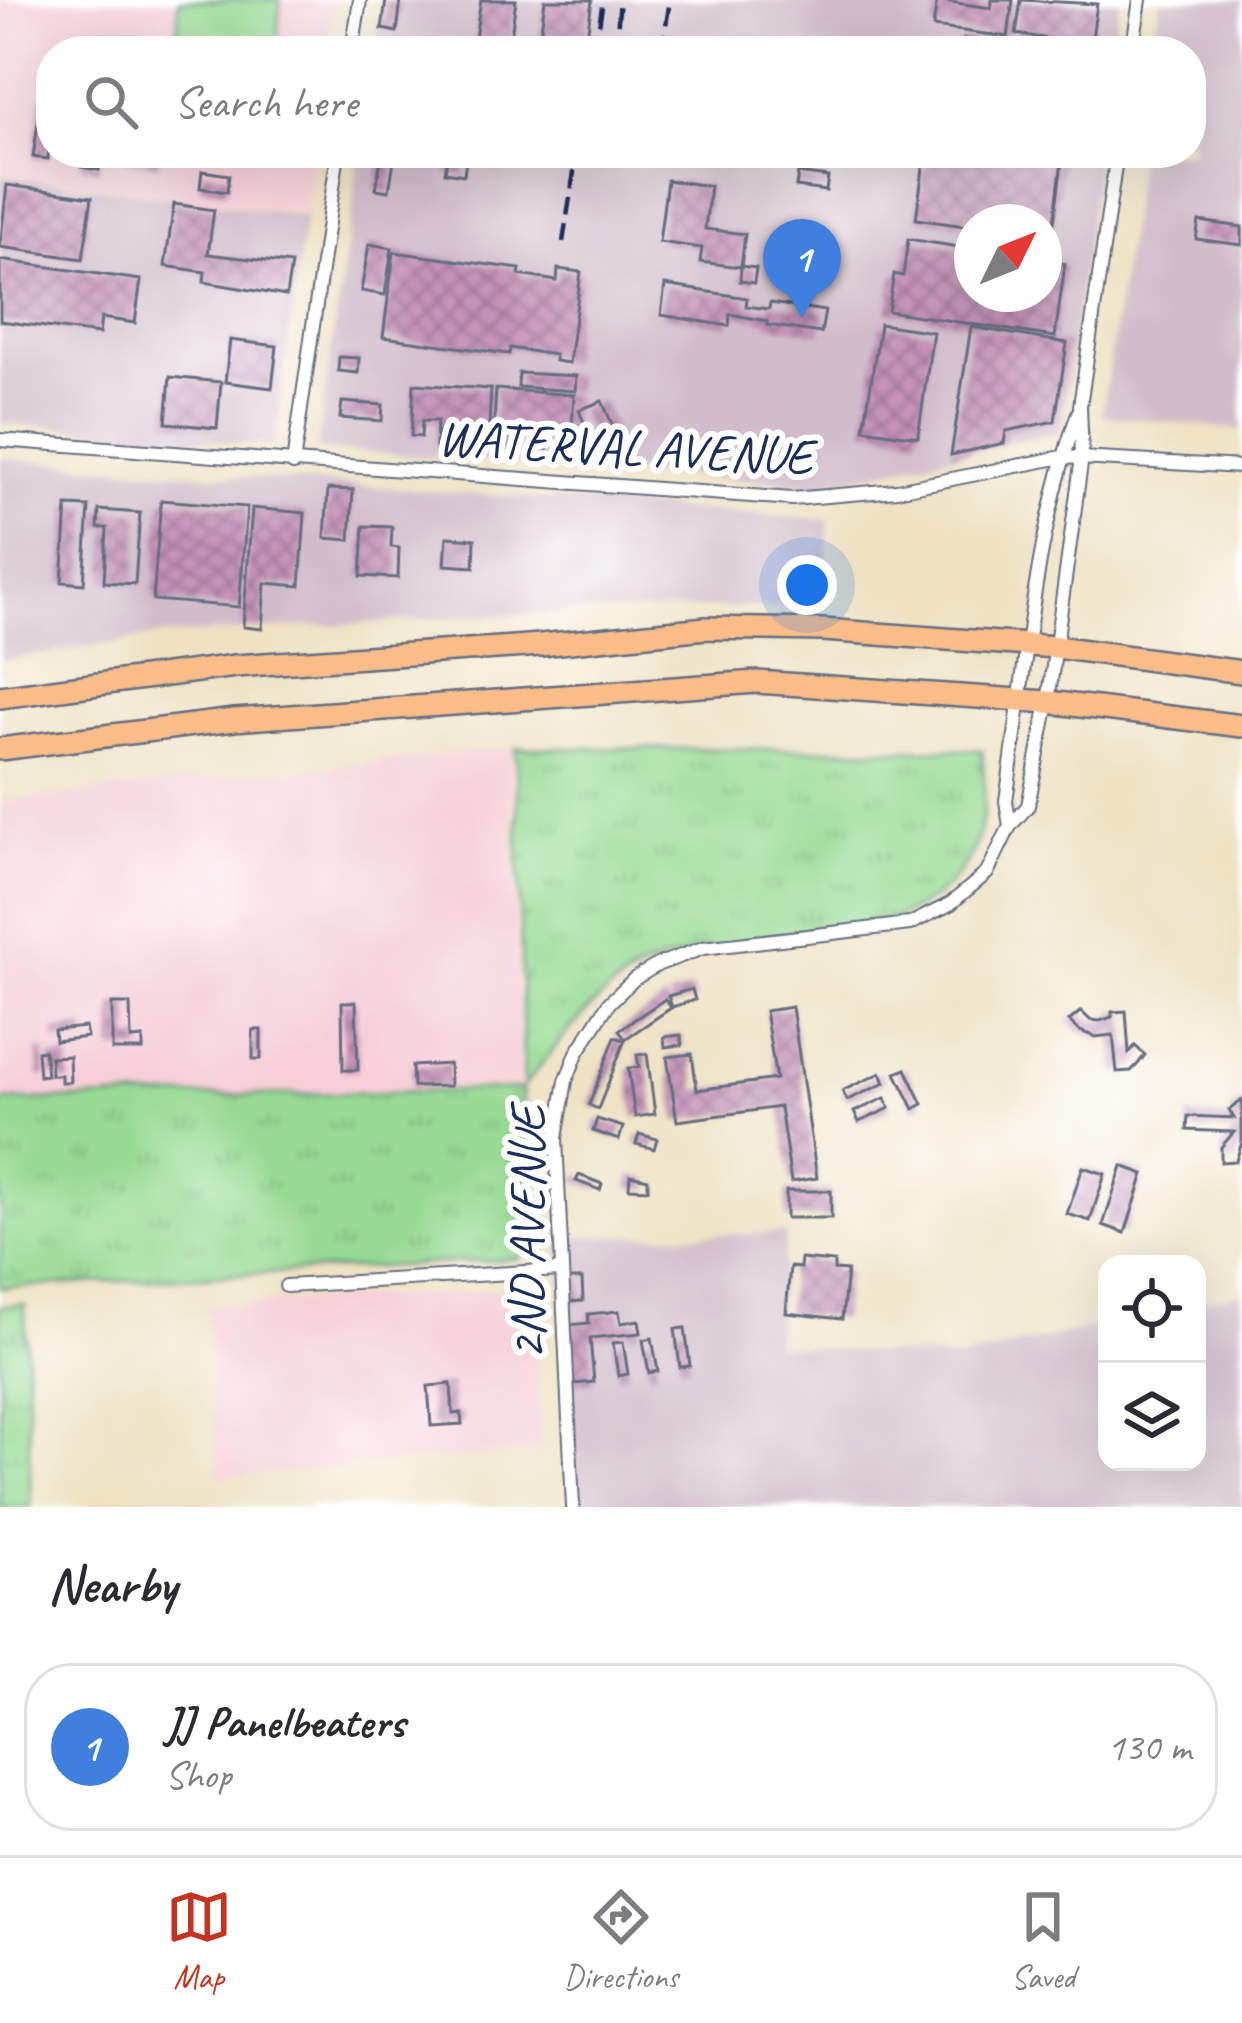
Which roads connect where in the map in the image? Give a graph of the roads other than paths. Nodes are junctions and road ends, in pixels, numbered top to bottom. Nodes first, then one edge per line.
1 (360, 0) edge
2 (1140, 0) edge
3 (354, 36) edge
4 (1134, 36) edge
5 (336, 168) edge
6 (1115, 168) edge
7 (1080, 406) junction
8 (0, 440) edge
9 (1062, 457) junction
10 (1082, 457) junction
11 (293, 464) junction
12 (1242, 467) edge
13 (1026, 646) junction
14 (1055, 647) junction
15 (1242, 672) edge
16 (0, 697) edge
17 (1020, 702) junction
18 (1048, 702) junction
19 (1242, 726) edge
20 (0, 749) edge
21 (1010, 826) junction
22 (561, 1270) junction
23 (286, 1286) dead end
24 (573, 1507) edge

1 - 3 street
2 - 4 street
5 - 11 street
6 - 7 street
7 - 9 street, 2ND AVENUE
7 - 10 street, 2ND AVENUE
8 - 11 street, WATERVAL AVENUE
9 - 10 street, WATERVAL AVENUE
9 - 11 street, WATERVAL AVENUE
9 - 13 street, 2ND AVENUE
10 - 12 street, WATERVAL AVENUE
10 - 14 street, 2ND AVENUE
13 - 14 main road
13 - 16 main road
13 - 17 street, 2ND AVENUE
14 - 15 main road
14 - 18 street, 2ND AVENUE
17 - 18 main road
17 - 20 main road
17 - 21 street, 2ND AVENUE
18 - 19 main road
18 - 21 street, 2ND AVENUE
21 - 22 street, 2ND AVENUE
22 - 23 street
22 - 24 street, 2ND AVENUE

